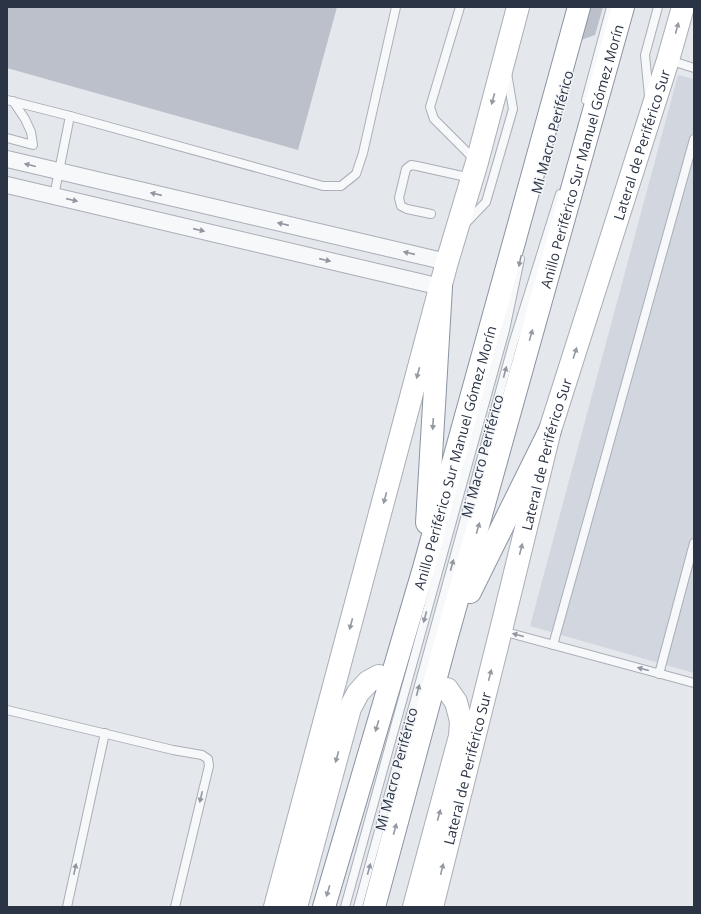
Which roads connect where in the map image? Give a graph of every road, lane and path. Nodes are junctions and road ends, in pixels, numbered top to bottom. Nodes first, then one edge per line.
1 (396, 7) edge
2 (460, 7) edge
3 (518, 7) edge
4 (579, 7) edge
5 (587, 7) edge
6 (611, 7) edge
7 (623, 7) edge
8 (658, 7) edge
9 (682, 7) edge
10 (504, 56) junction
11 (668, 60) junction
12 (694, 68) edge
13 (10, 100) edge
14 (584, 105) dead end
15 (651, 115) junction
16 (70, 116) junction
17 (7, 138) edge
18 (694, 139) edge
19 (7, 159) edge
20 (474, 170) junction
21 (60, 172) junction
22 (7, 185) edge
23 (562, 187) dead end
24 (54, 196) junction
25 (431, 214) dead end
26 (529, 221) dead end
27 (455, 234) junction
28 (522, 252) dead end
29 (448, 262) junction
30 (441, 287) junction
31 (550, 430) junction
32 (694, 543) edge
33 (424, 568) junction
34 (501, 630) junction
35 (446, 640) junction
36 (553, 645) junction
37 (659, 674) junction
38 (380, 676) dead end
39 (694, 683) edge
40 (446, 688) dead end
41 (7, 710) edge
42 (105, 733) junction
43 (67, 907) edge
44 (175, 907) edge
45 (275, 907) edge
46 (296, 907) edge
47 (324, 907) edge
48 (345, 907) edge
49 (358, 907) edge
50 (374, 907) edge
51 (414, 907) edge
52 (432, 907) edge

1 - 16 lane
2 - 20 lane
3 - 10 main road
4 - 33 main road, Anillo Periférico Sur Manuel Gómez Morín
5 - 26 lane, Mi Macro Periférico
6 - 14 lane, Mi Macro Periférico
35 -> 7 main road, Anillo Periférico Sur Manuel Gómez Morín
8 - 15 lane
11 -> 9 main road, Lateral de Periférico Sur
10 -> 20 main road
10 - 27 lane
11 - 12 lane
11 - 15 main road, Lateral de Periférico Sur
13 - 16 lane
13 - 17 lane
31 -> 15 main road, Lateral de Periférico Sur
16 - 21 lane
18 - 36 lane
21 -> 19 street
20 - 25 lane
20 - 27 main road
21 - 24 lane
29 -> 21 street
22 - 24 street
49 -> 23 lane, Mi Macro Periférico
24 -> 30 street
27 - 29 main road
28 -> 48 lane, Mi Macro Periférico
29 - 30 main road
30 -> 33 main road
30 -> 45 main road
34 -> 31 main road, Lateral de Periférico Sur
31 - 35 main road
32 - 37 lane
33 -> 47 main road, Anillo Periférico Sur Manuel Gómez Morín
36 -> 34 lane
52 -> 34 main road, Lateral de Periférico Sur
50 -> 35 main road, Anillo Periférico Sur Manuel Gómez Morín
37 -> 36 lane
37 - 39 lane
38 -> 46 main road
51 -> 40 main road
41 - 42 lane
43 -> 42 lane
42 -> 44 lane

